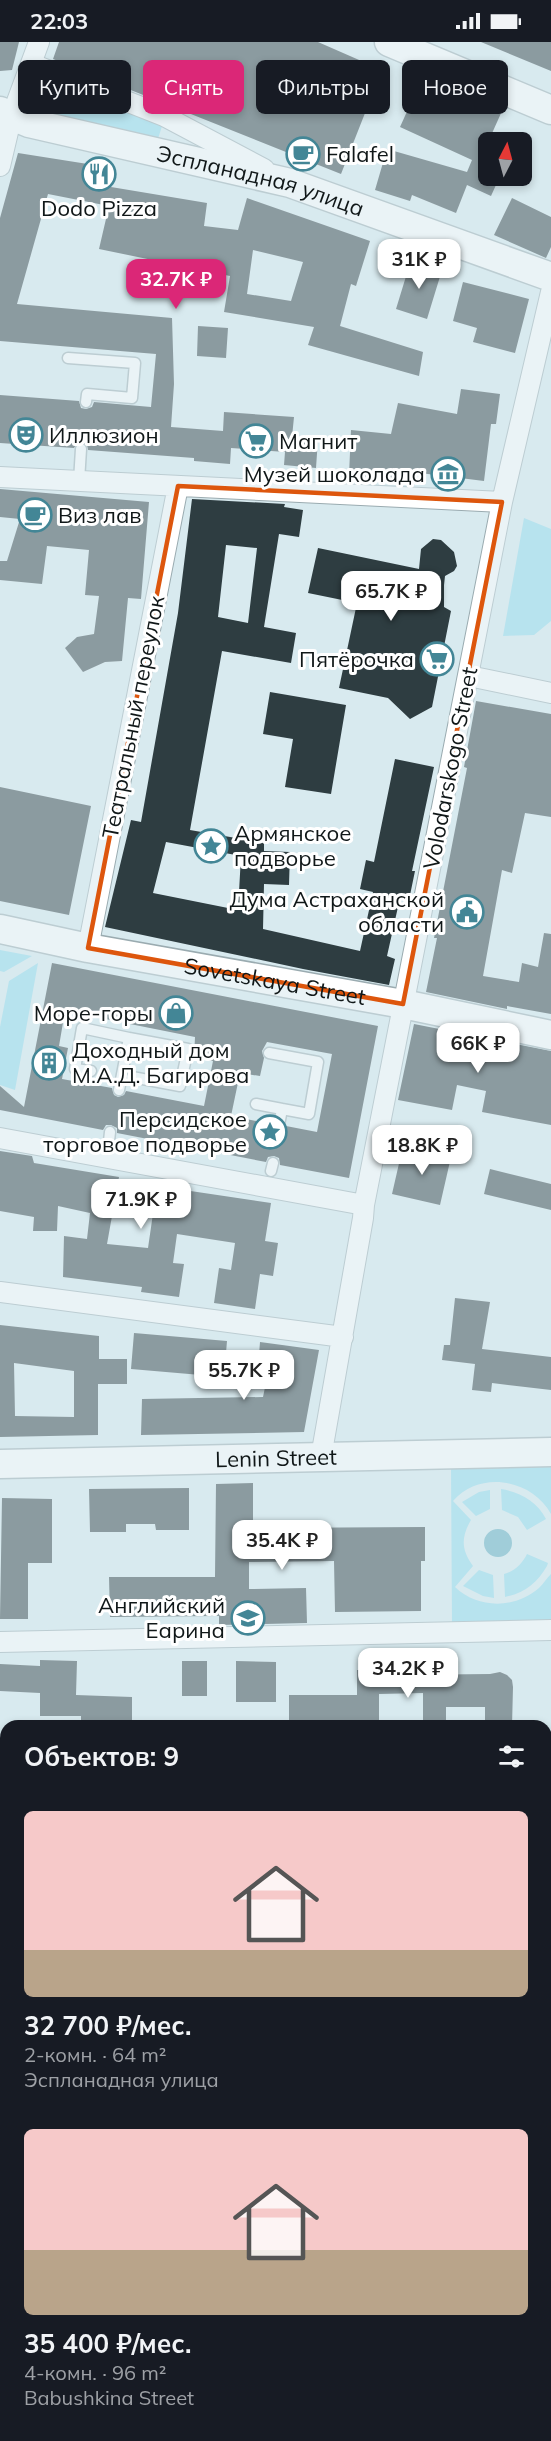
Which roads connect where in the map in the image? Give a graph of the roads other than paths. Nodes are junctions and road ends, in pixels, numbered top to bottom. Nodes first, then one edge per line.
1 (39, 42) edge
2 (389, 42) edge
3 (33, 60) edge
4 (18, 90) edge
5 (131, 103) edge
6 (551, 110) edge
7 (6, 113) edge
8 (0, 166) edge
9 (290, 183) junction
10 (551, 277) edge
11 (551, 292) edge
12 (68, 358) dead end
13 (86, 402) dead end
14 (81, 449) dead end
15 (0, 477) edge
16 (79, 481) junction
17 (178, 486) junction
18 (502, 502) junction
19 (469, 676) junction
20 (551, 693) edge
21 (0, 929) edge
22 (88, 948) junction
23 (402, 1004) junction
24 (551, 1035) edge
25 (129, 1038) junction
26 (269, 1053) dead end
27 (91, 1071) dead end
28 (132, 1077) dead end
29 (119, 1090) dead end
30 (256, 1104) dead end
31 (282, 1109) junction
32 (279, 1125) dead end
33 (0, 1138) edge
34 (364, 1205) junction
35 (0, 1293) edge
36 (343, 1337) junction
37 (551, 1452) edge
38 (321, 1457) junction
39 (0, 1464) edge
40 (551, 1630) edge
41 (0, 1642) edge

1 - 3 street
2 - 6 street
4 - 7 street
5 - 9 street
7 - 8 street
7 - 9 street, Эспланадная улица
9 - 10 street, Эспланадная улица
11 - 18 street, Volodarskogo Street
12 - 13 lane
14 - 16 lane
15 - 16 street
16 - 17 street
17 - 18 street
17 - 22 street, Театральный переулок
18 - 19 street, Volodarskogo Street
19 - 20 street
19 - 23 street, Volodarskogo Street
21 - 22 street, Sovetskaya Street
22 - 23 street, Sovetskaya Street
23 - 24 street, Sovetskaya Street
23 - 34 street, Volodarskogo Street
25 - 27 lane
25 - 28 lane
25 - 29 lane
26 - 31 lane
30 - 31 lane
31 - 32 lane
33 - 34 street
34 - 36 street, Volodarskogo Street
35 - 36 street
36 - 38 street, Volodarskogo Street
37 - 38 street, Lenin Street
38 - 39 street, Lenin Street
40 - 41 street

